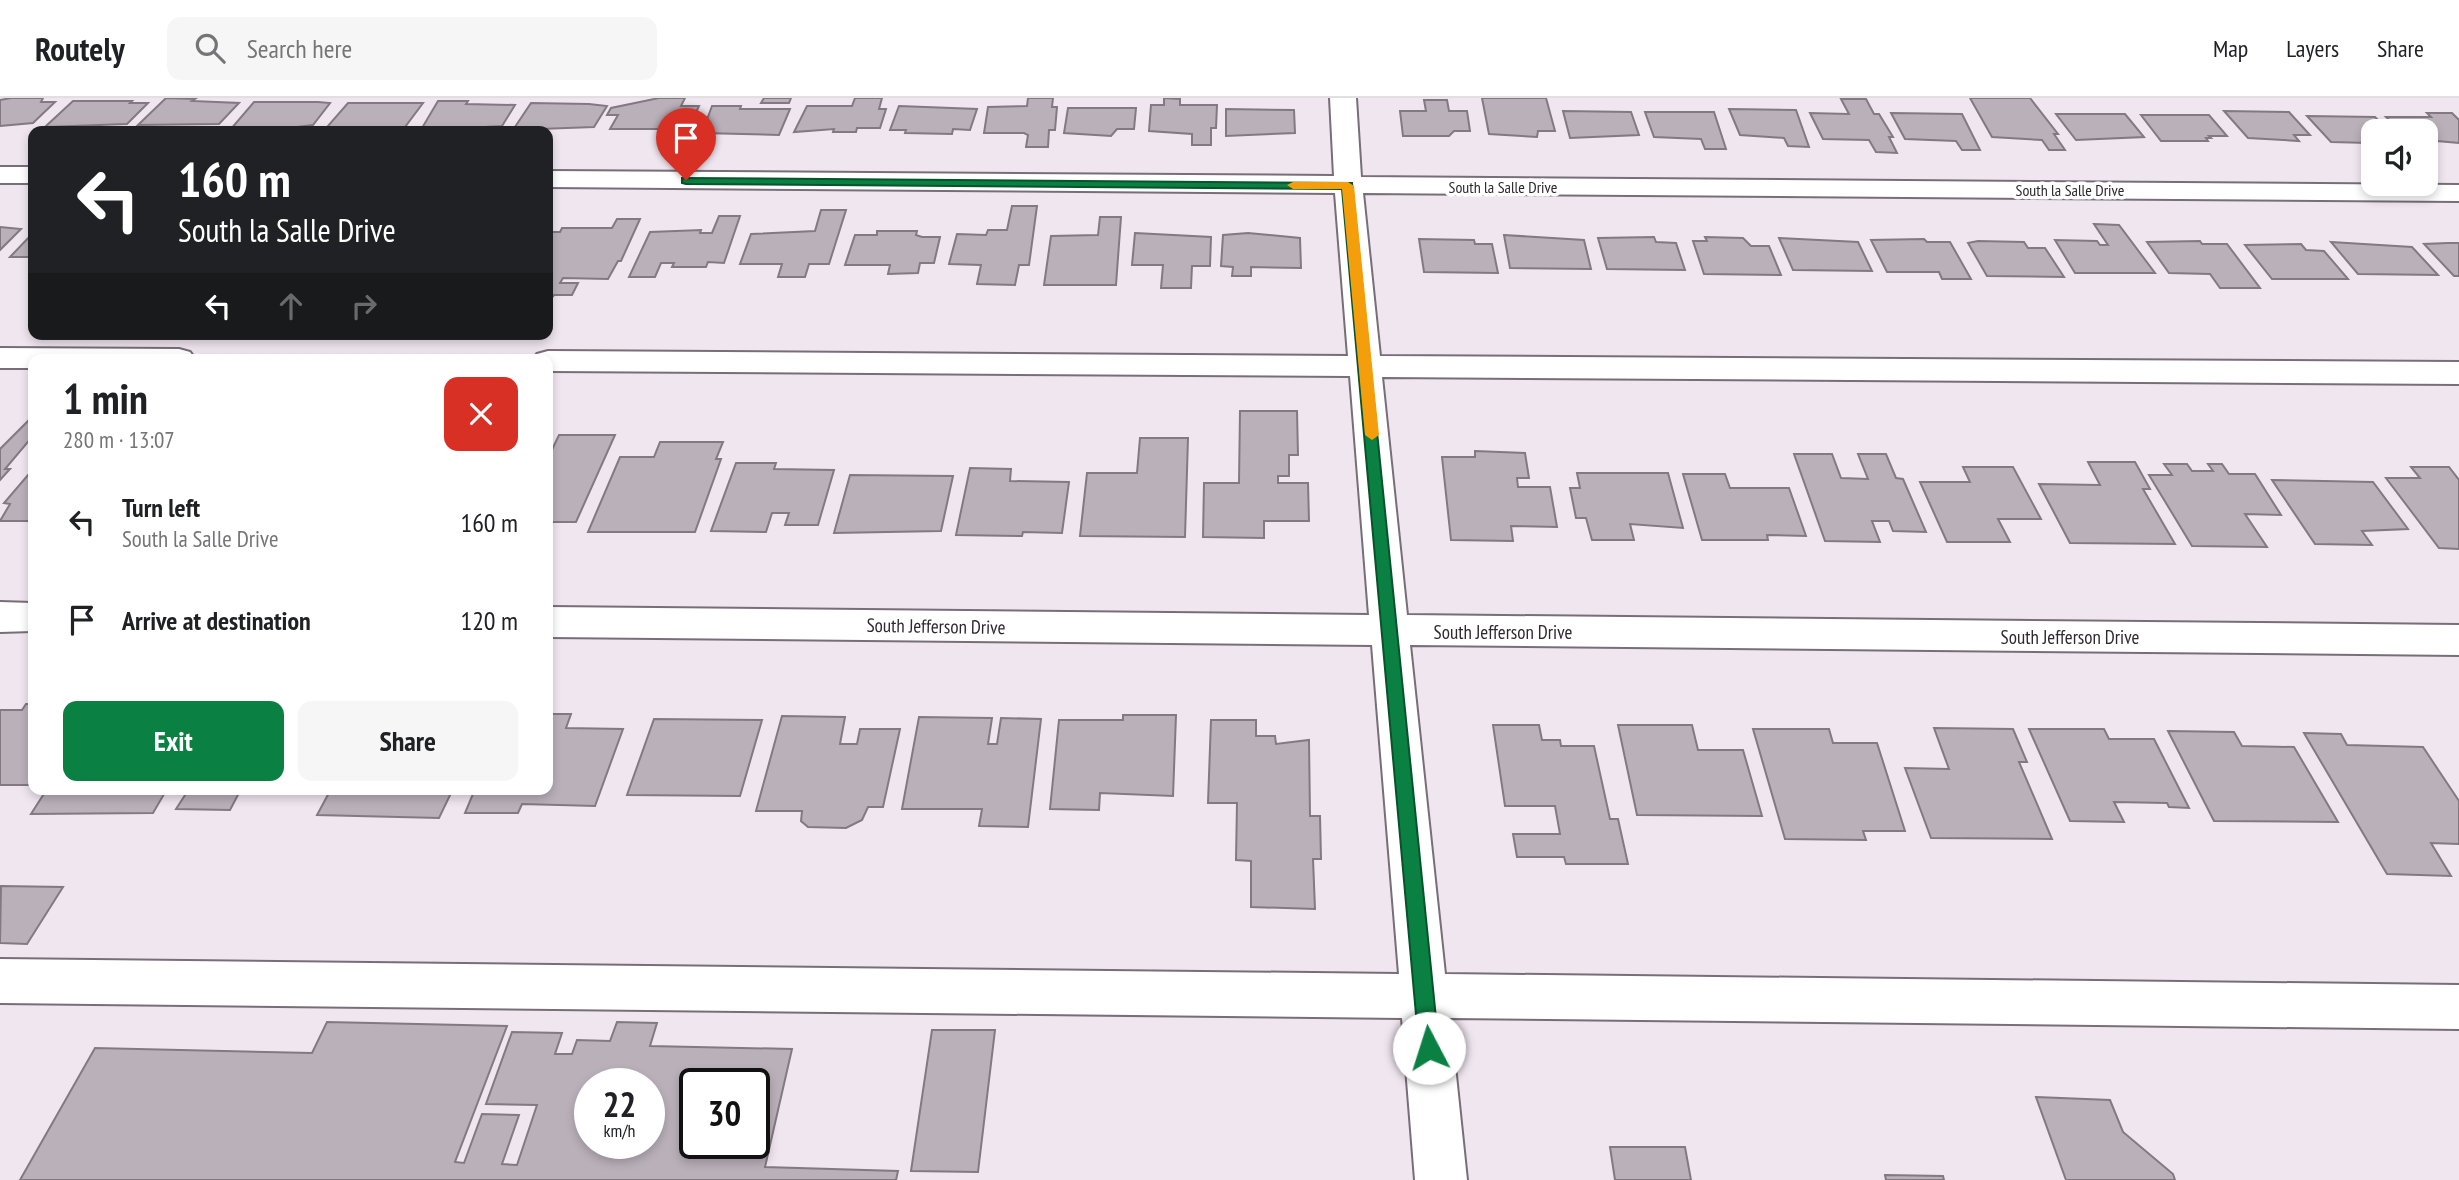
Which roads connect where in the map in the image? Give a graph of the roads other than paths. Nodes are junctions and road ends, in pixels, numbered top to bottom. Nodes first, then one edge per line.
1 (1343, 98) edge
2 (0, 175) edge
3 (28, 175) edge
4 (553, 179) edge
5 (1348, 186) junction
6 (2459, 192) edge
7 (0, 358) edge
8 (28, 358) edge
9 (553, 361) edge
10 (1365, 367) junction
11 (2459, 373) edge
12 (0, 617) edge
13 (28, 617) edge
14 (553, 622) edge
15 (1390, 631) junction
16 (2459, 640) edge
17 (0, 981) edge
18 (1424, 995) junction
19 (2459, 1007) edge
20 (1441, 1180) edge

1 - 5 street
2 - 3 street
4 - 5 street, South la Salle Drive
5 - 6 street, South la Salle Drive
5 - 10 street
7 - 8 street
9 - 10 street
10 - 11 street
10 - 15 street
12 - 13 street
14 - 15 street, South Jefferson Drive
15 - 16 street, South Jefferson Drive
15 - 18 street
17 - 18 street
18 - 19 street
18 - 20 street

